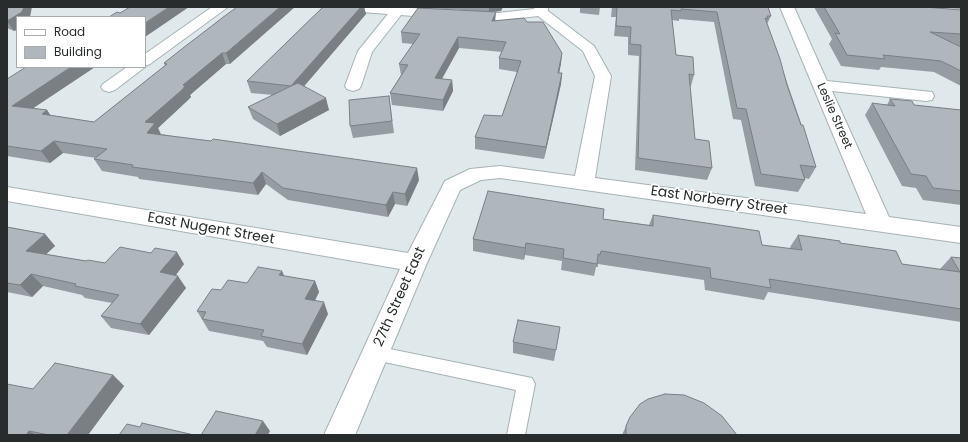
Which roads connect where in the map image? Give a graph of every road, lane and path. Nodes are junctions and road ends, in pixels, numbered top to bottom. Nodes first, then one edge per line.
1 (221, 7) edge
2 (348, 7) edge
3 (787, 7) edge
4 (541, 9) edge
5 (397, 12) junction
6 (146, 60) edge
7 (136, 68) edge
8 (820, 85) junction
9 (353, 86) dead end
10 (109, 87) dead end
11 (926, 96) dead end
12 (477, 174) joint
13 (584, 182) junction
14 (7, 194) edge
15 (881, 224) junction
16 (961, 235) edge
17 (414, 263) junction
18 (375, 353) junction
19 (339, 435) edge
20 (516, 435) edge

1 - 6 street
2 - 5 street
3 - 8 street, Leslie Street
4 - 5 street
4 - 13 street
5 - 9 street
7 - 10 street
8 - 11 street
8 - 15 street, Leslie Street
12 - 13 street, East Norberry Street
12 - 17 street, 27th Street East
13 - 15 street, East Norberry Street
14 - 17 street, East Nugent Street
15 - 16 street, East Norberry Street
17 - 18 street, 27th Street East
18 - 19 street, 27th Street East
18 - 20 lane

